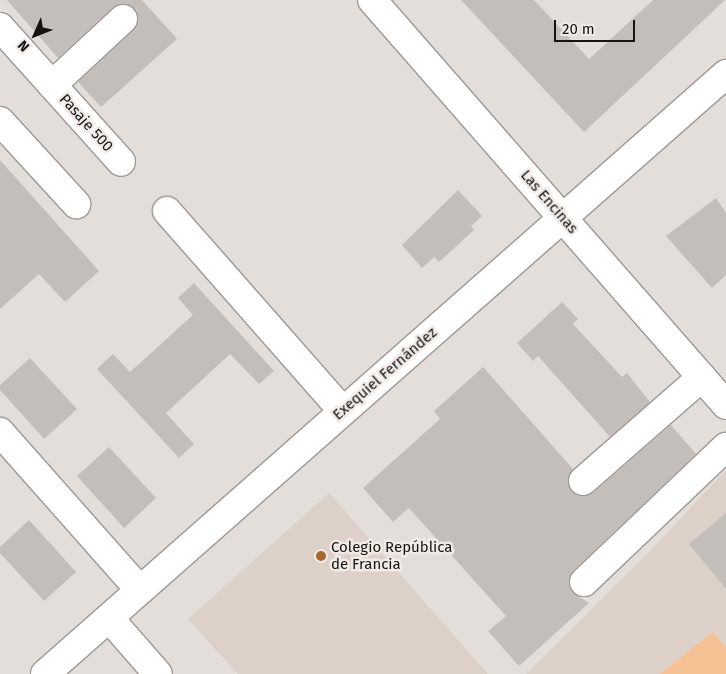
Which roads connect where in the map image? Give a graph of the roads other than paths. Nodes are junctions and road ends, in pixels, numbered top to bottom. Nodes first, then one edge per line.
1 (372, 0) edge
2 (123, 19) dead end
3 (0, 27) edge
4 (726, 74) edge
5 (52, 85) junction
6 (0, 121) edge
7 (121, 162) dead end
8 (76, 204) dead end
9 (167, 211) dead end
10 (562, 217) junction
11 (702, 377) junction
12 (726, 405) edge
13 (343, 411) junction
14 (0, 432) edge
15 (726, 447) edge
16 (583, 481) dead end
17 (584, 582) dead end
18 (140, 590) junction
19 (109, 618) junction
20 (45, 674) edge
21 (158, 674) edge

1 - 10 street, Las Encinas
2 - 5 street, Pasaje 500
3 - 5 street, Pasaje 500
4 - 10 street, Exequiel Fernández
5 - 7 street, Pasaje 500
6 - 8 street
9 - 13 street
10 - 11 street, Las Encinas
10 - 13 street, Exequiel Fernández
11 - 12 street, Las Encinas
11 - 16 street
13 - 18 street, Exequiel Fernández
14 - 18 street
15 - 17 street
18 - 19 street, Exequiel Fernández
19 - 20 street, Exequiel Fernández
19 - 21 street

